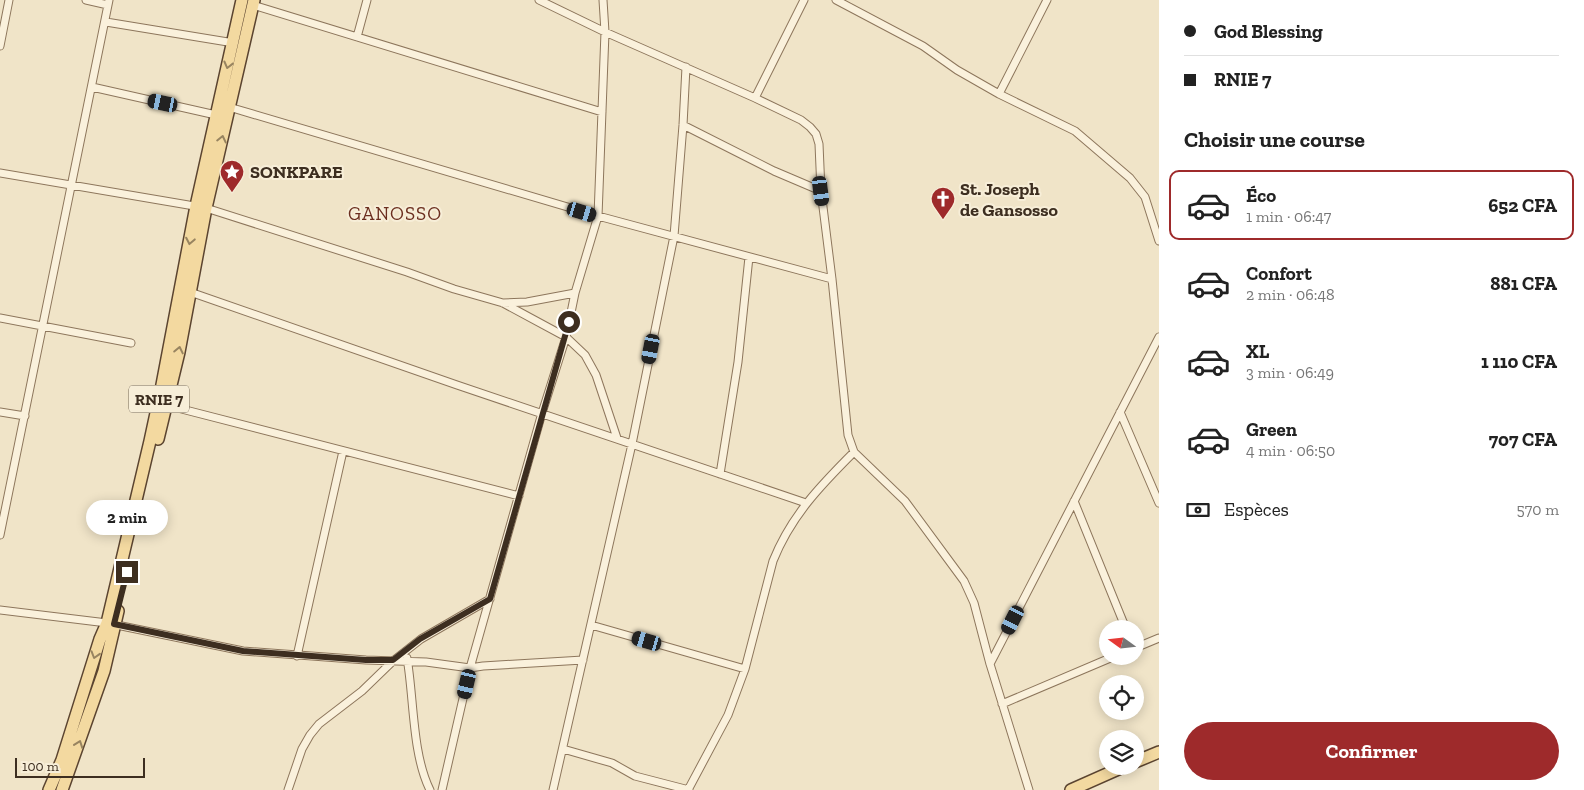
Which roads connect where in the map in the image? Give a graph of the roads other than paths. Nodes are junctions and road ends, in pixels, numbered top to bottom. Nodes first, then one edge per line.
1 (9, 0) edge
2 (86, 0) edge
3 (367, 0) edge
4 (539, 0) edge
5 (603, 0) edge
6 (804, 0) edge
7 (836, 0) edge
8 (1047, 0) edge
9 (109, 2) edge
10 (250, 2) edge
11 (106, 22) junction
12 (605, 32) junction
13 (358, 38) junction
14 (234, 43) junction
15 (0, 46) edge
16 (686, 67) junction
17 (92, 87) junction
18 (999, 94) junction
19 (755, 98) junction
20 (229, 107) junction
21 (602, 112) junction
22 (216, 114) junction
23 (683, 125) junction
24 (0, 173) edge
25 (72, 185) junction
26 (821, 191) junction
27 (201, 207) junction
28 (598, 216) junction
29 (674, 236) junction
30 (1159, 241) edge
31 (749, 257) junction
32 (832, 279) junction
33 (190, 292) junction
34 (575, 293) junction
35 (503, 302) junction
36 (0, 318) edge
37 (43, 326) junction
38 (566, 337) junction
39 (1159, 337) edge
40 (131, 343) dead end
41 (166, 405) junction
42 (0, 412) edge
43 (1120, 412) junction
44 (542, 413) junction
45 (25, 416) junction
46 (617, 438) junction
47 (632, 444) junction
48 (343, 451) junction
49 (854, 452) junction
50 (720, 474) junction
51 (519, 496) junction
52 (1074, 501) junction
53 (806, 503) junction
54 (1159, 503) edge
55 (2, 512) edge
56 (0, 535) edge
57 (490, 599) junction
58 (0, 610) edge
59 (1122, 620) edge
60 (111, 624) junction
61 (591, 625) junction
62 (1159, 638) edge
63 (1144, 644) edge
64 (406, 650) junction
65 (297, 656) junction
66 (393, 660) junction
67 (583, 660) junction
68 (408, 661) junction
69 (1099, 663) edge
70 (990, 664) junction
71 (470, 668) junction
72 (745, 668) junction
73 (1002, 704) junction
74 (563, 749) junction
75 (1159, 752) edge
76 (1144, 758) edge
77 (1104, 775) edge
78 (50, 790) edge
79 (62, 790) edge
80 (288, 790) edge
81 (430, 790) edge
82 (442, 790) edge
83 (554, 790) edge
84 (689, 790) edge
85 (1029, 790) edge
86 (1070, 790) edge

1 - 15 street
2 - 9 street
3 - 13 street
4 - 12 street
5 - 12 street
6 - 19 street
7 - 18 street
8 - 18 street
9 - 11 street
10 - 13 street
10 - 14 main road, RNIE 7 / RNIE 7
10 - 20 main road, RNIE 7 / RNIE 7
11 - 14 street
11 - 17 street
12 - 16 street
12 - 21 street
13 - 21 street
14 -> 22 main road, RNIE 7 / RNIE 7
16 - 19 street
16 - 23 street
17 - 22 street
17 - 25 street
18 - 30 street
19 - 26 street
27 -> 20 main road, RNIE 7 / RNIE 7
20 - 28 street
21 - 28 street
22 - 27 main road, RNIE 7 / RNIE 7
23 - 26 street
23 - 29 street
24 - 25 street
25 - 27 street
25 - 37 street
26 - 32 street
27 - 33 main road, RNIE 7 / RNIE 7
27 - 35 street
27 -> 60 main road, RNIE 7 / RNIE 7
28 - 29 street
28 - 34 street
29 - 31 street
29 - 47 street
31 - 32 street
31 - 50 street
32 - 49 street
41 -> 33 main road, RNIE 7 / RNIE 7
33 - 44 street
34 - 35 street
34 - 38 street
35 - 38 street
36 - 37 street
37 - 40 street
37 - 45 street
38 - 44 street
38 - 46 street
39 - 43 street
41 - 48 street
41 - 60 main road, RNIE 7 / RNIE 7
42 - 45 street
43 - 52 street
43 - 54 street
44 - 46 street
44 - 51 street
45 - 55 street
46 - 47 street
47 - 50 street
47 - 61 street
48 - 51 street
48 - 65 street
49 - 53 street
49 - 70 street
50 - 53 street
51 - 57 street
52 - 59 street
52 - 70 street
53 - 72 street
55 - 56 street
57 - 64 street
57 - 71 street
58 - 60 street
60 - 65 street
60 -> 78 main road, RNIE 7 / RNIE 7
79 -> 60 main road, RNIE 7 / RNIE 7
61 - 67 street
61 - 72 street
62 - 63 street
64 - 66 street
64 - 68 street
65 - 66 street
66 - 68 street
66 - 80 street
67 - 71 street
67 - 74 street
68 - 71 street
68 - 81 street
69 - 73 street
70 - 73 street
71 - 82 street
72 - 84 street
73 - 85 street
74 - 83 street
74 - 84 street
75 - 76 main road
77 - 86 main road

